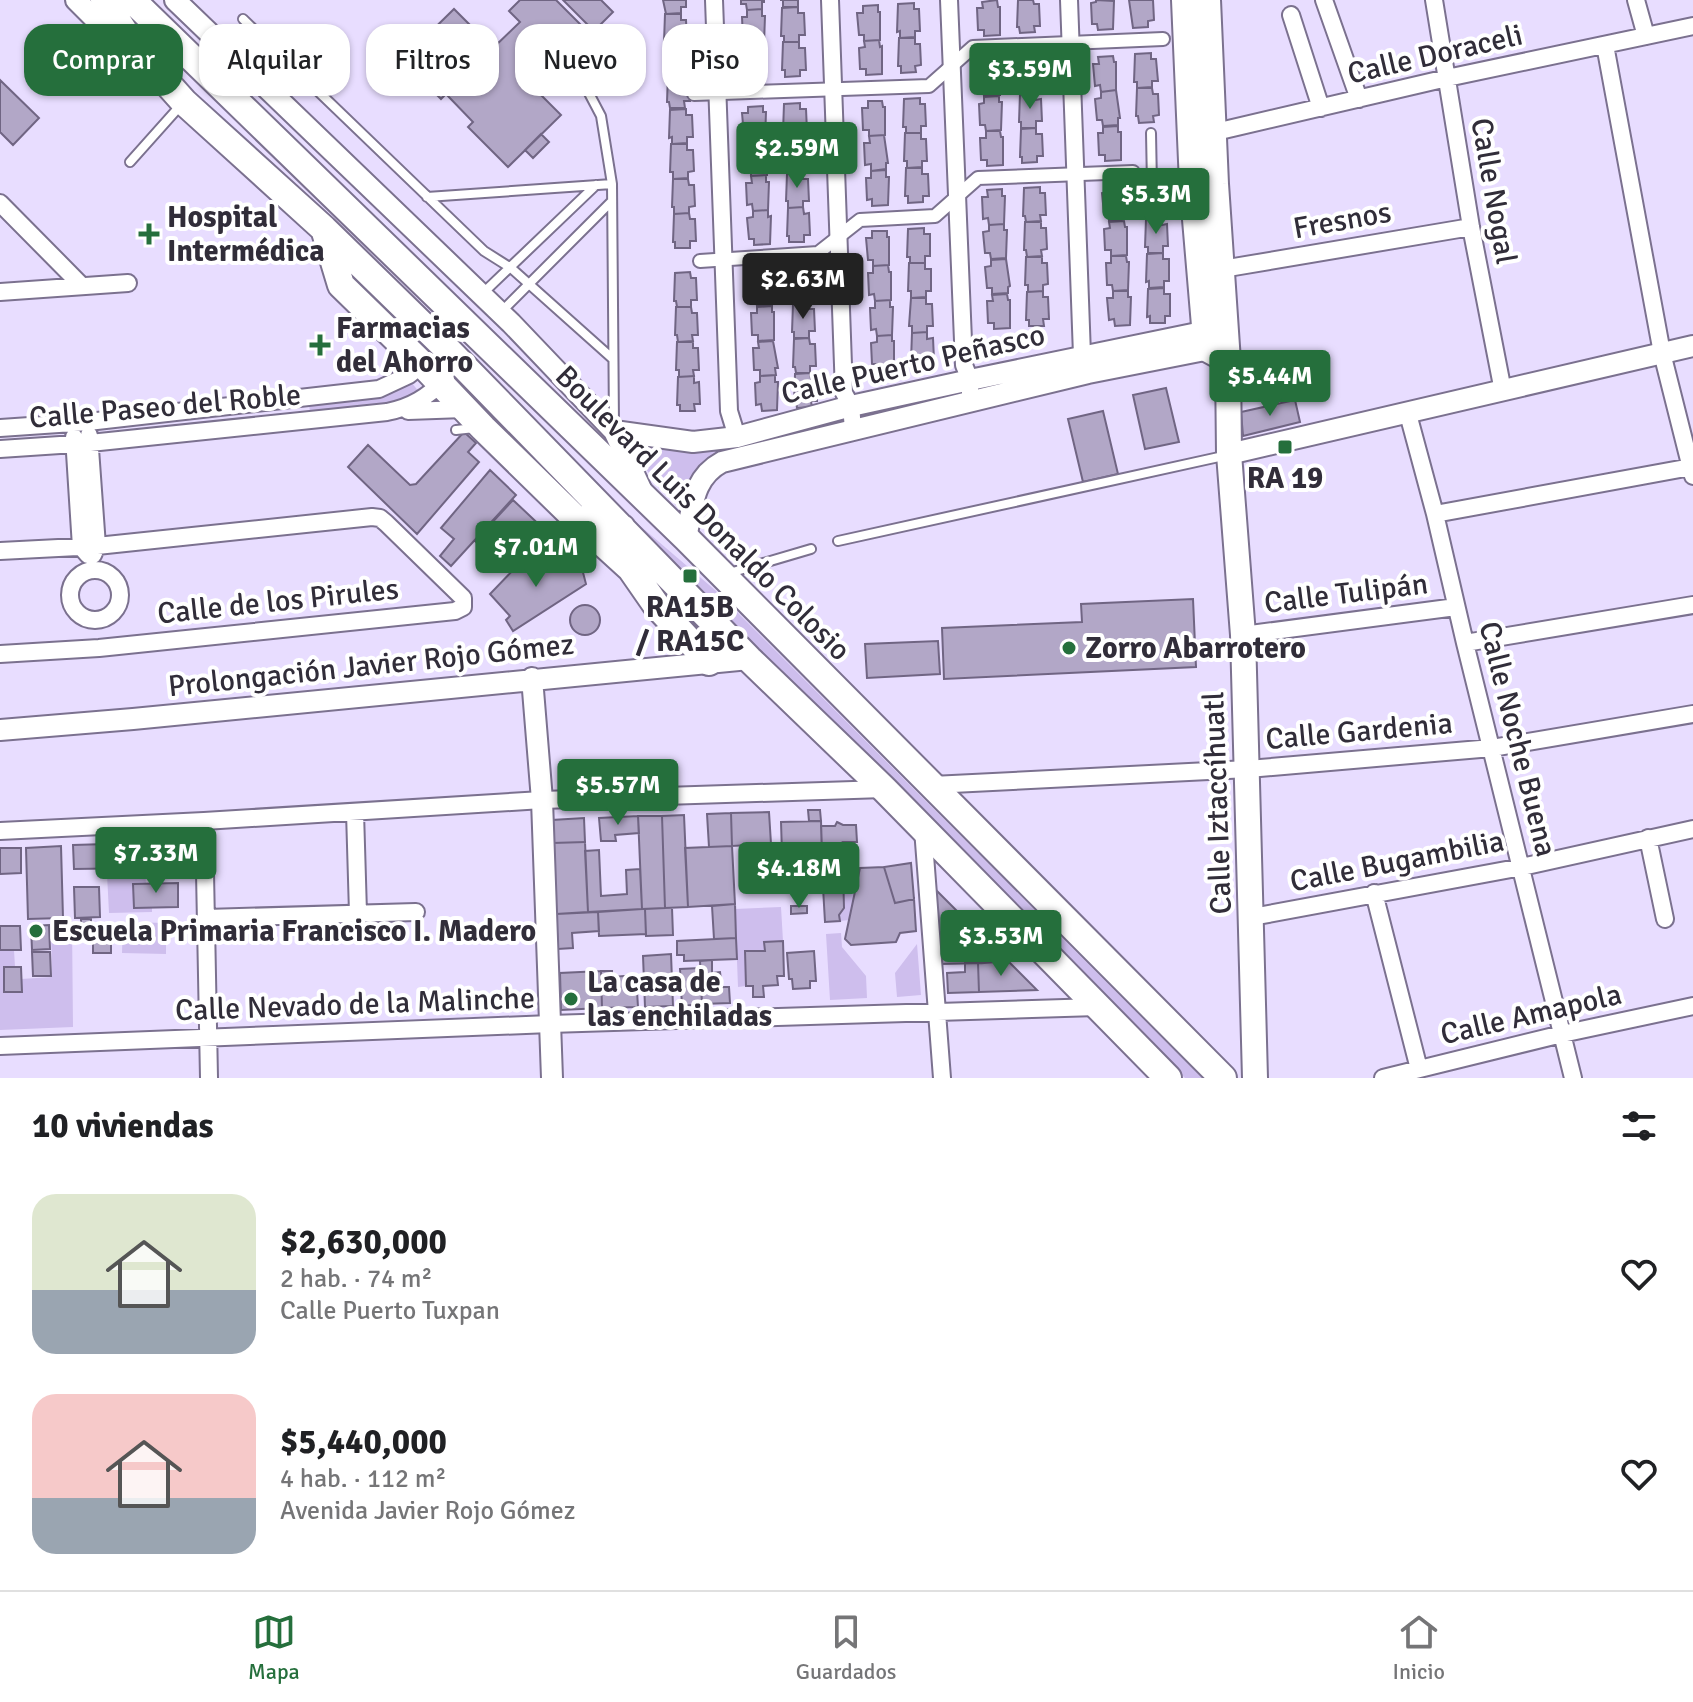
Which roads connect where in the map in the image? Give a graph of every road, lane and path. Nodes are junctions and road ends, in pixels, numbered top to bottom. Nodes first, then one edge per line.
1 (76, 0) edge
2 (104, 0) edge
3 (132, 0) edge
4 (175, 0) edge
5 (714, 0) edge
6 (830, 0) edge
7 (949, 0) edge
8 (1069, 0) edge
9 (1184, 0) edge
10 (1208, 0) edge
11 (1324, 0) edge
12 (1434, 0) edge
13 (1636, 0) edge
14 (1291, 15) dead end
15 (243, 19) dead end
16 (100, 24) edge
17 (119, 24) edge
18 (715, 24) edge
19 (1693, 26) edge
20 (1646, 36) junction
21 (1163, 39) dead end
22 (1070, 43) junction
23 (1605, 45) junction
24 (952, 65) junction
25 (1447, 78) junction
26 (833, 88) junction
27 (768, 91) edge
28 (179, 96) edge
29 (590, 96) edge
30 (718, 96) edge
31 (1359, 99) junction
32 (184, 102) junction
33 (1321, 108) junction
34 (1151, 133) dead end
35 (1214, 133) junction
36 (1189, 138) junction
37 (130, 162) dead end
38 (1133, 172) dead end
39 (1075, 174) junction
40 (612, 184) junction
41 (1204, 184) junction
42 (597, 185) junction
43 (957, 196) junction
44 (427, 197) junction
45 (612, 201) junction
46 (0, 203) edge
47 (1471, 227) junction
48 (324, 229) junction
49 (838, 237) junction
50 (723, 259) junction
51 (700, 261) dead end
52 (511, 268) junction
53 (1222, 269) junction
54 (128, 283) dead end
55 (529, 284) junction
56 (82, 286) junction
57 (0, 292) edge
58 (482, 295) junction
59 (500, 313) junction
60 (1218, 343) junction
61 (443, 345) junction
62 (1693, 346) edge
63 (1662, 353) junction
64 (613, 359) junction
65 (1085, 364) junction
66 (462, 365) junction
67 (970, 380) junction
68 (1503, 391) junction
69 (446, 401) junction
70 (970, 401) junction
71 (851, 406) junction
72 (387, 412) junction
73 (1408, 414) junction
74 (80, 423) junction
75 (0, 428) edge
76 (853, 429) junction
77 (614, 431) junction
78 (737, 437) junction
79 (82, 444) junction
80 (0, 449) edge
81 (1229, 454) junction
82 (1692, 472) edge
83 (644, 496) junction
84 (1435, 514) junction
85 (575, 518) junction
86 (622, 528) junction
87 (686, 538) junction
88 (838, 541) dead end
89 (811, 549) dead end
90 (0, 551) edge
91 (90, 555) junction
92 (722, 575) junction
93 (1693, 605) edge
94 (1456, 607) junction
95 (96, 620) junction
96 (1243, 635) junction
97 (1465, 643) junction
98 (99, 648) junction
99 (0, 654) edge
100 (749, 659) junction
101 (709, 662) junction
102 (532, 678) junction
103 (1693, 714) edge
104 (0, 730) edge
105 (1492, 748) junction
106 (1248, 769) junction
107 (932, 785) junction
108 (884, 789) junction
109 (542, 800) junction
110 (355, 812) junction
111 (204, 821) junction
112 (923, 829) junction
113 (1693, 829) edge
114 (0, 831) edge
115 (1648, 838) junction
116 (1522, 867) junction
117 (1374, 893) junction
118 (416, 912) dead end
119 (358, 913) junction
120 (1252, 917) junction
121 (206, 918) junction
122 (1665, 919) dead end
123 (1693, 1006) edge
124 (1097, 1007) junction
125 (936, 1011) junction
126 (550, 1024) junction
127 (1562, 1034) junction
128 (208, 1037) junction
129 (0, 1046) edge
130 (1419, 1069) junction
131 (209, 1078) edge
132 (552, 1078) edge
133 (942, 1078) edge
134 (1168, 1078) edge
135 (1223, 1078) edge
136 (1255, 1078) edge
137 (1383, 1078) edge
138 (1573, 1078) edge

1 - 16 street
2 - 17 main road
3 - 83 main road, Boulevard Luis Donaldo Colosio
4 - 58 street
5 - 18 street
6 - 26 street
7 - 24 street
8 - 22 street
9 - 36 main road
10 - 35 main road, Calle Iztaccíhuatl
11 - 31 street
12 - 25 street, Calle Nogal
13 - 20 street
14 - 33 street
15 - 44 lane
19 - 20 street, Calle Doraceli
20 - 23 street, Calle Doraceli
21 - 22 street
22 - 24 street
22 - 39 street
23 - 25 street, Calle Doraceli
23 - 63 street
24 - 26 street
24 - 43 street
25 - 31 street, Calle Doraceli
25 - 47 street, Calle Nogal
26 - 27 street
26 - 49 street
28 - 32 main road
29 - 40 lane
30 - 50 street
31 - 33 street, Calle Doraceli
32 - 37 lane
32 - 48 main road
33 - 35 street, Calle Doraceli
34 - 41 lane
35 - 36 street, Calle Doraceli
35 - 41 main road, Calle Iztaccíhuatl
36 - 41 main road
38 - 39 street
39 - 43 street
39 - 65 street
40 - 42 lane
40 - 45 lane
41 - 53 main road, Calle Iztaccíhuatl
41 - 60 main road
42 - 44 lane
42 - 52 lane
43 - 49 street
43 - 67 street
44 - 52 lane
45 - 55 lane
45 - 64 lane
46 - 56 street
47 - 53 street, Fresnos
47 - 68 street, Calle Nogal
48 - 61 main road
48 - 69 main road
49 - 50 street
49 - 71 street
50 - 51 street
50 - 78 street
52 - 55 lane
52 - 58 lane
53 - 60 main road, Calle Iztaccíhuatl
54 - 56 street
55 - 59 lane
55 - 64 lane
56 - 57 street
58 - 59 street
59 - 77 street
60 - 65 street, Calle Puerto Peñasco
60 - 81 main road, Calle Iztaccíhuatl
61 - 66 main road
61 - 69 street, Calle Paseo del Roble
62 - 63 street
63 - 68 street
63 - 82 street
64 - 77 lane
65 - 67 street, Calle Puerto Peñasco
65 - 70 street, Calle Puerto Peñasco
66 - 69 street, Calle Paseo del Roble
66 - 86 main road
67 - 70 street
67 - 71 street, Calle Puerto Peñasco
68 - 73 street
69 - 72 street
69 - 72 street, Calle Paseo del Roble
69 - 74 street, Calle Paseo del Roble
69 - 85 main road
70 - 76 street, Calle Puerto Peñasco
71 - 76 street
71 - 78 street, Calle Puerto Peñasco
72 - 79 street, Calle Paseo del Roble
73 - 81 street
73 - 84 street, Calle Noche Buena
74 - 75 street, Calle Paseo del Roble
74 - 79 street
76 - 87 street, Calle Puerto Peñasco
77 - 78 street, Calle Puerto Peñasco
77 - 83 street
79 - 80 street, Calle Paseo del Roble
79 - 91 street
81 - 88 lane
81 - 96 main road, Calle Iztaccíhuatl
82 - 84 street
83 - 87 main road, Boulevard Luis Donaldo Colosio
84 - 94 street, Calle Noche Buena
85 - 86 main road
85 - 101 main road
86 - 100 main road
87 - 92 main road, Boulevard Luis Donaldo Colosio
89 - 92 lane
90 - 91 street
91 - 95 street
91 - 95 street
91 - 98 street, Calle de los Pirules
92 - 107 main road, Boulevard Luis Donaldo Colosio
93 - 97 street
94 - 96 street, Calle Tulipán
94 - 97 street, Calle Noche Buena
95 - 98 street
96 - 106 main road, Calle Iztaccíhuatl
97 - 105 street, Calle Noche Buena
98 - 99 street, Calle de los Pirules
100 - 101 street, Prolongación Javier Rojo Gómez
100 - 108 main road
101 - 102 street, Prolongación Javier Rojo Gómez
102 - 104 street, Prolongación Javier Rojo Gómez
102 - 109 street
103 - 105 street, Calle Gardenia
105 - 106 street, Calle Gardenia
105 - 116 street, Calle Noche Buena
106 - 107 street, Calle Gardenia
106 - 120 main road, Calle Iztaccíhuatl
107 - 135 main road, Boulevard Luis Donaldo Colosio
108 - 109 street
108 - 112 main road
109 - 110 street
109 - 126 street
110 - 111 street
110 - 119 street
111 - 114 street
111 - 121 street
112 - 124 main road
112 - 125 street
113 - 115 street, Calle Bugambilia
115 - 116 street, Calle Bugambilia
115 - 122 street
116 - 117 street, Calle Bugambilia
116 - 127 street, Calle Noche Buena
117 - 120 street, Calle Bugambilia
117 - 130 street
118 - 119 street
119 - 121 street
120 - 136 main road, Calle Iztaccíhuatl
121 - 128 street
123 - 127 street, Calle Amapola
124 - 125 street, Calle Nevado de la Malinche
124 - 134 main road
125 - 126 street, Calle Nevado de la Malinche
125 - 133 street
126 - 128 street, Calle Nevado de la Malinche
126 - 132 street
127 - 130 street, Calle Amapola
127 - 138 street, Calle Noche Buena
128 - 129 street, Calle Nevado de la Malinche
128 - 131 street
130 - 137 street, Calle Amapola

